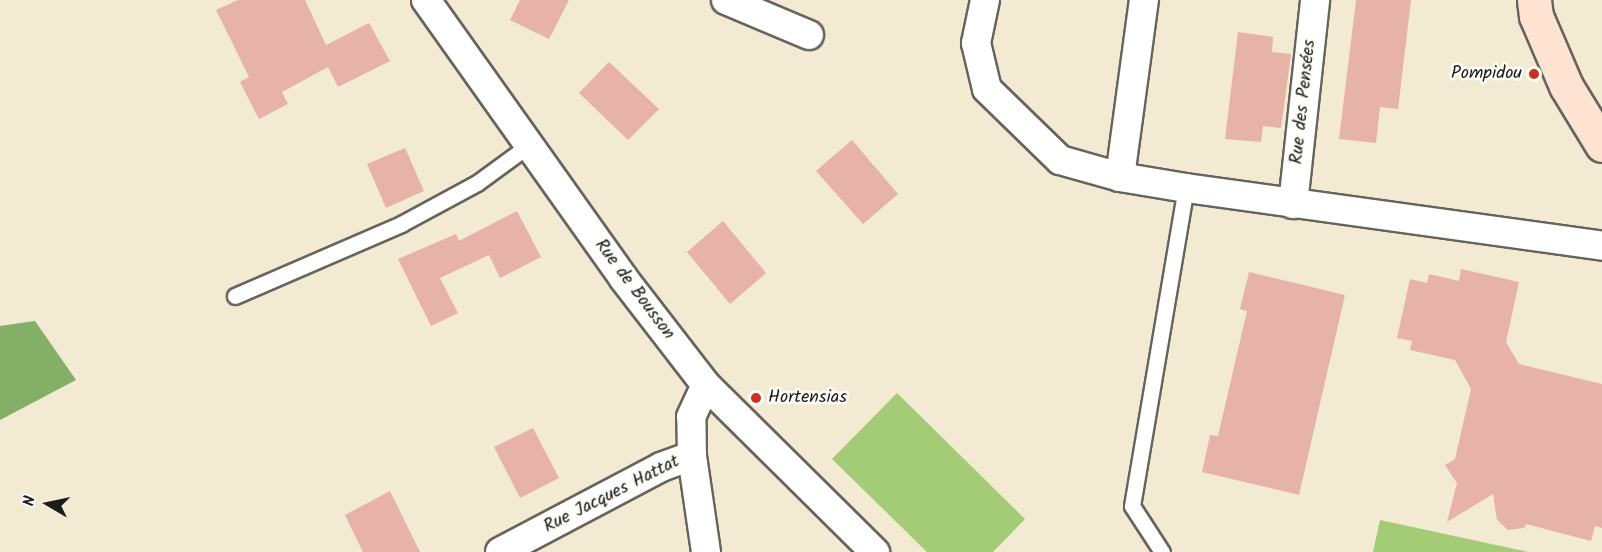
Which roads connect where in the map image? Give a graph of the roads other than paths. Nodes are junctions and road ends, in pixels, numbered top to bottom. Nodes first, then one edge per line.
1 (426, 0) edge
2 (726, 0) edge
3 (985, 0) edge
4 (1144, 0) edge
5 (1315, 0) edge
6 (1534, 0) edge
7 (809, 35) dead end
8 (529, 145) junction
9 (1602, 145) edge
10 (1120, 177) junction
11 (1186, 189) junction
12 (1293, 204) junction
13 (1602, 246) edge
14 (235, 296) dead end
15 (706, 385) junction
16 (692, 456) junction
17 (500, 552) edge
18 (706, 552) edge
19 (875, 552) edge
20 (1162, 552) edge

1 - 8 street, Rue de Bousson
2 - 7 street
3 - 10 street
4 - 10 street
5 - 12 street, Rue des Pensées
6 - 9 main road
8 - 14 lane
8 - 15 street, Rue de Bousson
10 - 11 street
11 - 12 street
11 - 20 lane
12 - 13 street
15 - 16 street
15 - 19 street, Rue de Bousson
16 - 17 street, Rue Jacques Hattat
16 - 18 street

